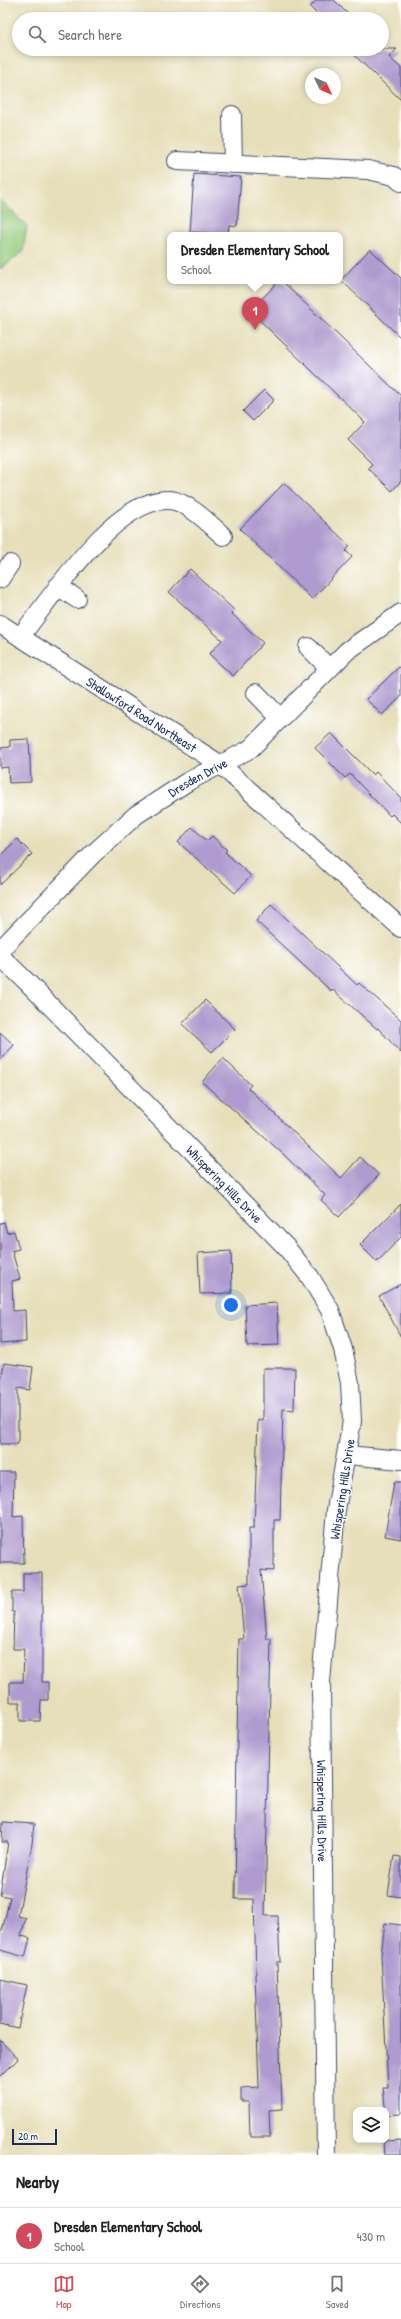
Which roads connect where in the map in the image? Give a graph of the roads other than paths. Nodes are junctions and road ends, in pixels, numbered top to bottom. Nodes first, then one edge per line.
1 (232, 114) dead end
2 (177, 161) dead end
3 (233, 164) junction
4 (401, 182) edge
5 (223, 536) dead end
6 (10, 564) dead end
7 (0, 579) edge
8 (58, 586) junction
9 (77, 599) dead end
10 (401, 613) edge
11 (0, 624) edge
12 (20, 637) junction
13 (308, 646) dead end
14 (329, 668) junction
15 (256, 693) dead end
16 (280, 718) junction
17 (221, 765) junction
18 (401, 928) edge
19 (0, 950) edge
20 (0, 956) edge
21 (347, 1455) junction
22 (401, 1460) edge
23 (326, 2155) edge

1 - 3 street
2 - 3 street
3 - 4 street
5 - 8 street
6 - 7 street
8 - 9 street
8 - 12 street
10 - 14 street, Dresden Drive
11 - 12 street, Shallowford Road Northeast
12 - 17 street, Shallowford Road Northeast
13 - 14 street
14 - 16 street, Dresden Drive
15 - 16 street
16 - 17 street, Dresden Drive
17 - 18 street, Shallowford Road Northeast
17 - 19 street, Dresden Drive
20 - 21 street, Whispering Hills Drive
21 - 22 street
21 - 23 street, Whispering Hills Drive

